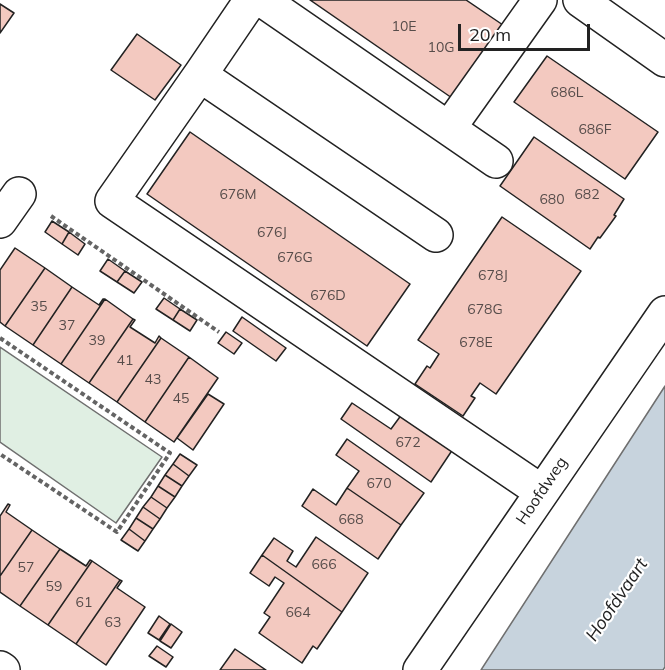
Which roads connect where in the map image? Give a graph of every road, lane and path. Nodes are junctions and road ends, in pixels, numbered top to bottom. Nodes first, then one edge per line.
1 (251, 0) edge
2 (262, 0) edge
3 (540, 0) edge
4 (580, 0) edge
5 (665, 60) edge
6 (200, 75) junction
7 (449, 128) junction
8 (496, 161) dead end
9 (19, 194) joint
10 (0, 221) edge
11 (436, 235) dead end
12 (665, 313) edge
13 (219, 332) dead end
14 (0, 338) edge
15 (0, 454) edge
16 (542, 492) junction
17 (420, 670) edge

1 - 6 street
2 - 7 street
3 - 7 street
4 - 5 street
6 - 11 street
6 - 16 street
7 - 8 street
9 - 10 street
9 - 13 path
12 - 16 street, Hoofdweg
14 - 15 path
16 - 17 street, Hoofdweg

